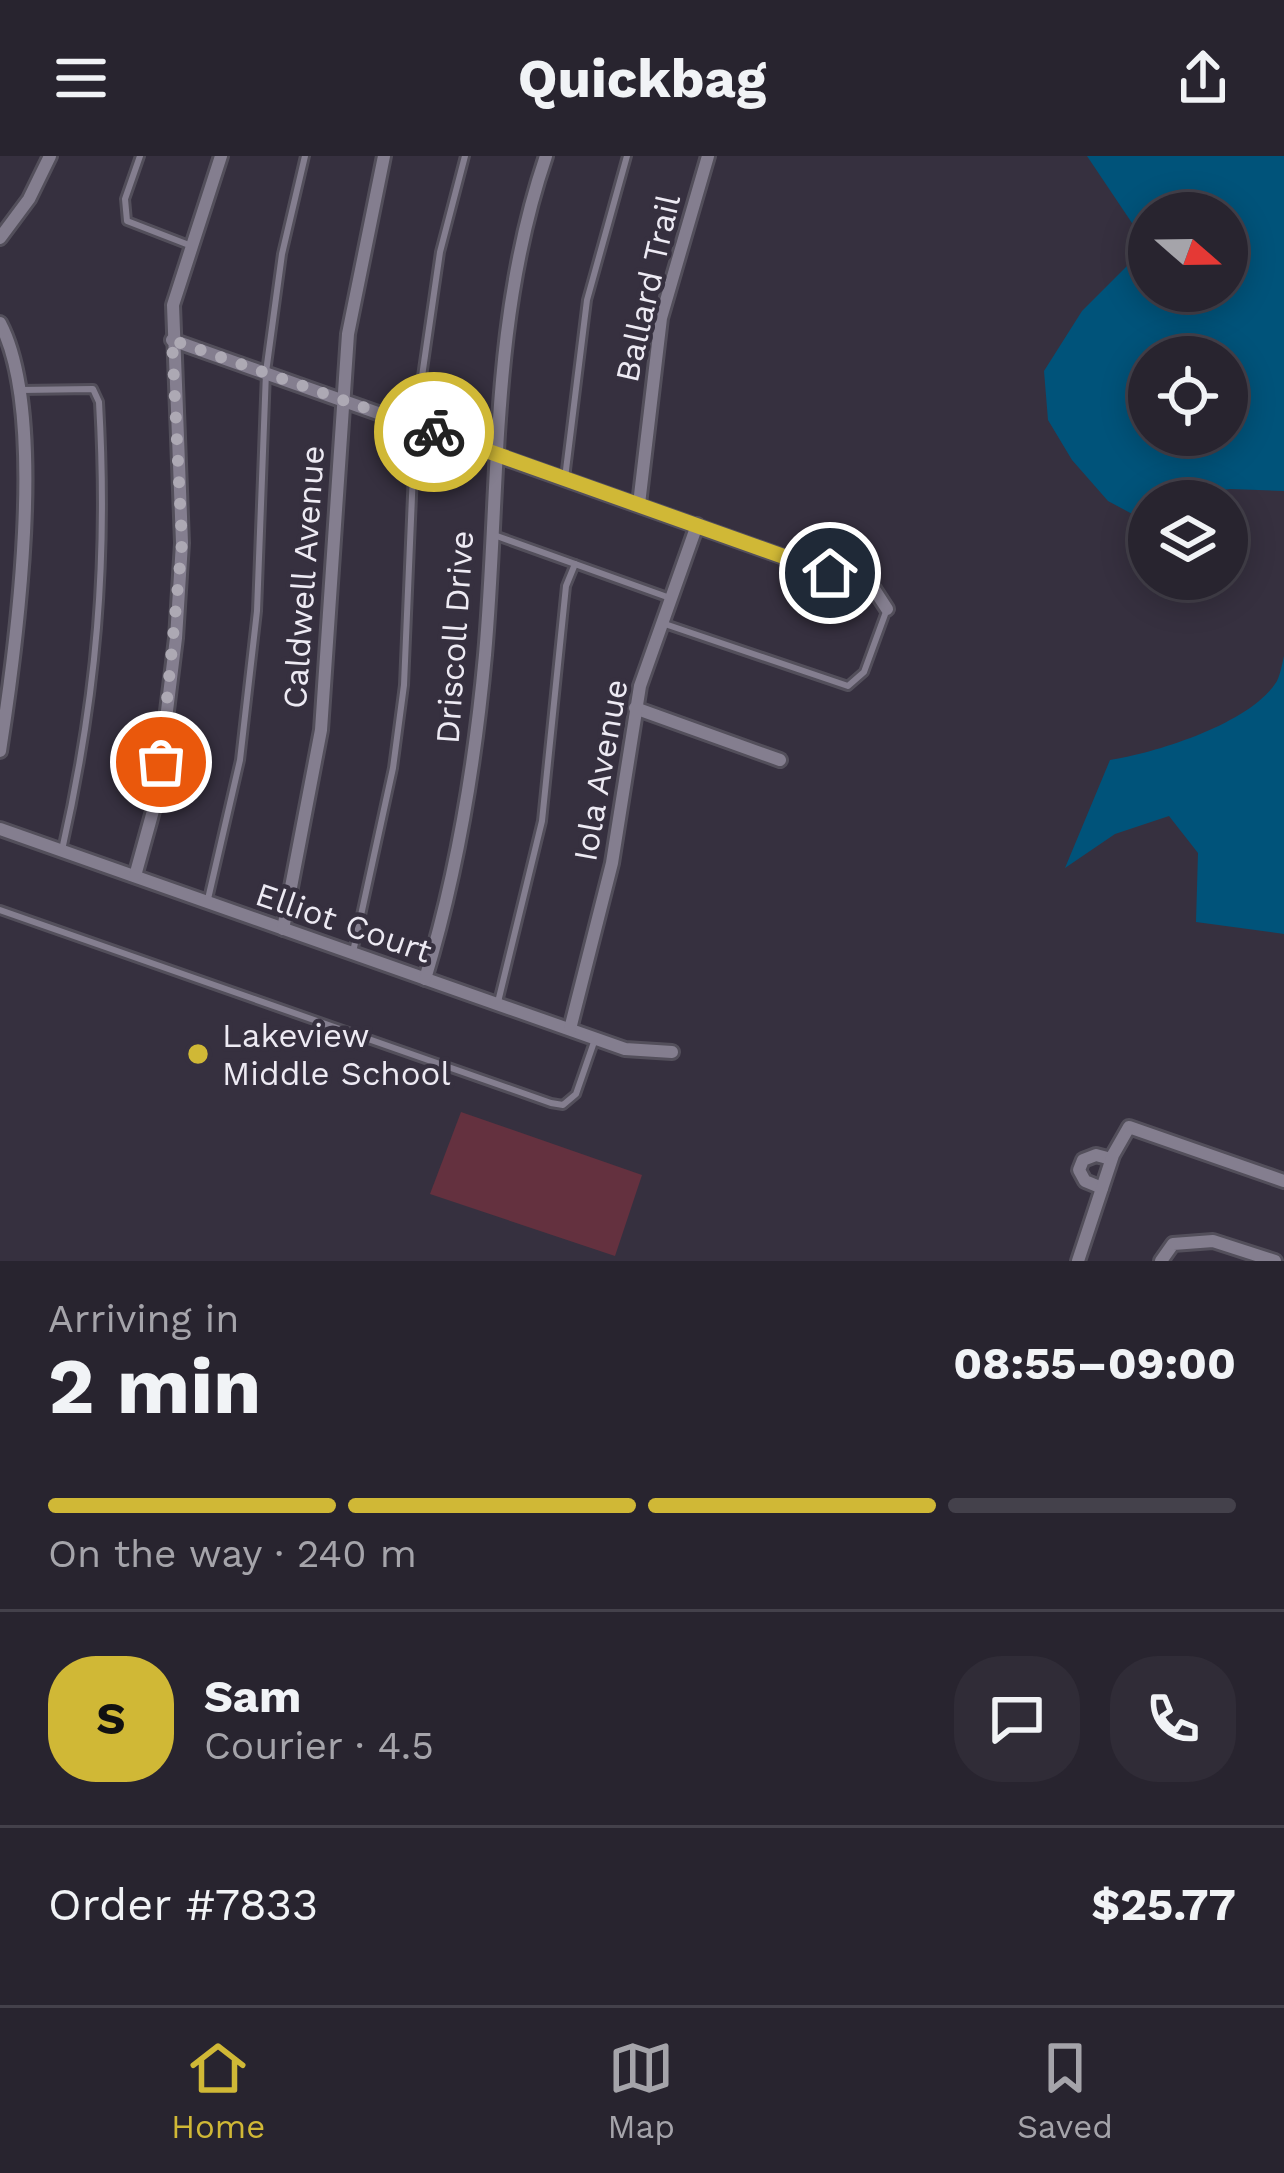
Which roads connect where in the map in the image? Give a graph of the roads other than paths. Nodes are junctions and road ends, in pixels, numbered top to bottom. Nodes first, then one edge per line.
1 (50, 156) edge
2 (140, 156) edge
3 (221, 156) edge
4 (305, 156) edge
5 (384, 156) edge
6 (465, 156) edge
7 (546, 156) edge
8 (627, 156) edge
9 (708, 156) edge
10 (0, 238) edge
11 (190, 245) junction
12 (0, 323) edge
13 (172, 340) junction
14 (266, 371) junction
15 (17, 390) junction
16 (341, 399) junction
17 (416, 425) junction
18 (493, 452) junction
19 (565, 478) junction
20 (640, 504) junction
21 (697, 525) junction
22 (490, 534) junction
23 (575, 564) junction
24 (670, 598) junction
25 (887, 609) joint
26 (661, 623) junction
27 (635, 708) junction
28 (0, 751) edge
29 (780, 760) dead end
30 (0, 829) edge
31 (62, 851) junction
32 (135, 876) junction
33 (207, 902) junction
34 (0, 910) edge
35 (283, 929) junction
36 (352, 953) junction
37 (425, 979) junction
38 (497, 1004) junction
39 (570, 1029) junction
40 (596, 1039) junction
41 (672, 1052) dead end
42 (1112, 1160) junction
43 (1284, 1181) edge
44 (1102, 1188) junction
45 (1078, 1261) edge
46 (1161, 1261) edge
47 (1275, 1261) edge

1 - 10 street
2 - 11 lane
3 - 11 street
4 - 14 lane
5 - 16 street, Caldwell Avenue
6 - 17 lane
7 - 18 street, Driscoll Drive
8 - 19 lane
9 - 20 street, Ballard Trail
11 - 13 street
12 - 15 street
13 - 14 street
13 - 32 street
14 - 16 street
14 - 33 lane
15 - 28 street
15 - 31 lane
16 - 17 street
16 - 35 street, Caldwell Avenue
17 - 18 street
17 - 36 lane
18 - 19 street
18 - 22 street, Driscoll Drive
19 - 20 street
20 - 21 street
21 - 24 street, Iola Avenue
21 - 25 street
22 - 23 lane
22 - 37 street, Driscoll Drive
23 - 24 lane
23 - 38 lane
24 - 26 street, Iola Avenue
25 - 26 lane
26 - 27 street, Iola Avenue
27 - 29 street
27 - 39 street, Iola Avenue
30 - 31 street, Elliot Court
31 - 32 street, Elliot Court
32 - 33 street, Elliot Court
33 - 35 street, Elliot Court
34 - 40 lane
35 - 36 street, Elliot Court
36 - 37 street, Elliot Court
37 - 38 street, Elliot Court
38 - 39 street, Elliot Court
39 - 40 street, Elliot Court
40 - 41 street, Elliot Court
42 - 43 street
42 - 44 street
42 - 44 street
44 - 45 street
46 - 47 street

